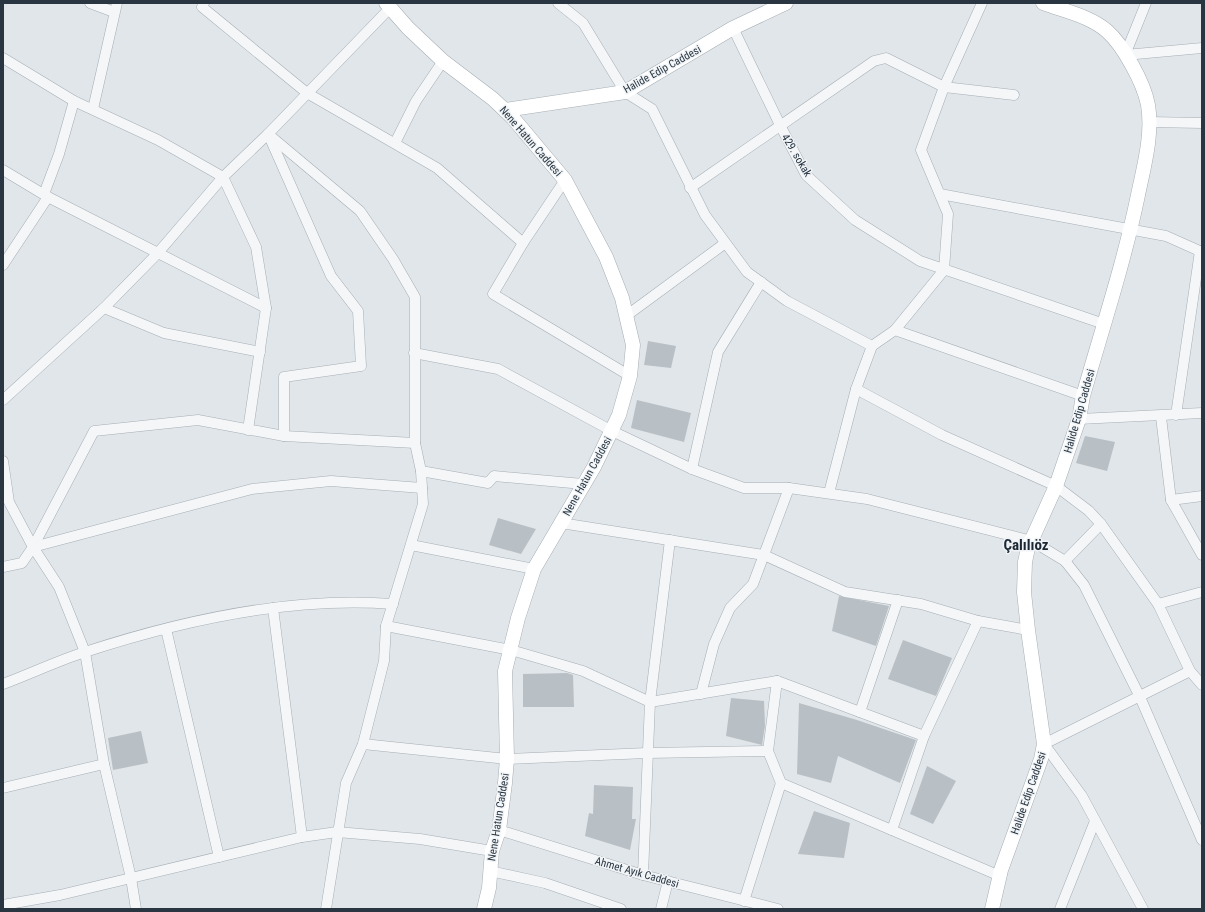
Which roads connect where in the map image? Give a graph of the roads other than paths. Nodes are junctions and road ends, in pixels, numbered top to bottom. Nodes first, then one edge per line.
1 (90, 3) edge
2 (204, 3) edge
3 (558, 3) edge
4 (786, 3) edge
5 (982, 3) edge
6 (1044, 3) edge
7 (1146, 3) edge
8 (388, 5) edge
9 (115, 8) edge
10 (733, 28) junction
11 (1202, 48) edge
12 (1126, 55) junction
13 (3, 58) edge
14 (443, 61) junction
15 (944, 86) junction
16 (625, 92) junction
17 (307, 93) junction
18 (1014, 95) dead end
19 (74, 101) junction
20 (93, 109) junction
21 (505, 110) junction
22 (1149, 122) junction
23 (1202, 123) edge
24 (780, 127) junction
25 (268, 134) junction
26 (395, 143) junction
27 (3, 170) edge
28 (223, 177) junction
29 (565, 180) junction
30 (690, 188) junction
31 (940, 194) junction
32 (46, 195) junction
33 (1131, 230) junction
34 (522, 243) junction
35 (724, 244) junction
36 (1201, 252) edge
37 (158, 254) junction
38 (3, 265) edge
39 (944, 270) junction
40 (761, 282) junction
41 (104, 308) junction
42 (266, 308) junction
43 (626, 316) junction
44 (1104, 324) junction
45 (895, 330) junction
46 (872, 346) junction
47 (260, 352) junction
48 (414, 353) junction
49 (630, 376) junction
50 (856, 389) junction
51 (1083, 396) junction
52 (3, 400) edge
53 (1202, 414) edge
54 (1176, 416) junction
55 (1161, 417) junction
56 (1079, 419) junction
57 (248, 430) junction
58 (612, 431) junction
59 (284, 436) junction
60 (415, 443) junction
61 (3, 461) edge
62 (692, 469) junction
63 (421, 471) junction
64 (583, 484) junction
65 (1056, 486) junction
66 (4, 488) edge
67 (422, 488) junction
68 (789, 488) junction
69 (829, 493) junction
70 (1202, 496) edge
71 (1171, 500) junction
72 (561, 522) junction
73 (1101, 524) junction
74 (670, 540) junction
75 (1032, 541) junction
76 (411, 545) junction
77 (33, 547) junction
78 (764, 555) junction
79 (1202, 555) edge
80 (1065, 561) junction
81 (3, 567) edge
82 (534, 569) junction
83 (1202, 592) edge
84 (898, 600) junction
85 (393, 604) junction
86 (1158, 604) junction
87 (273, 608) junction
88 (978, 621) junction
89 (386, 626) junction
90 (166, 629) junction
91 (1028, 630) junction
92 (511, 650) junction
93 (85, 652) junction
94 (1190, 671) junction
95 (777, 681) junction
96 (3, 684) edge
97 (1202, 685) edge
98 (701, 694) junction
99 (1140, 697) junction
100 (650, 702) junction
101 (860, 712) junction
102 (924, 736) junction
103 (363, 744) junction
104 (1044, 744) junction
105 (768, 751) junction
106 (647, 753) junction
107 (507, 759) junction
108 (104, 764) junction
109 (781, 783) junction
110 (3, 788) edge
111 (1095, 820) junction
112 (498, 830) junction
113 (892, 830) junction
114 (337, 832) junction
115 (302, 837) junction
116 (1202, 837) edge
117 (492, 851) junction
118 (219, 857) junction
119 (490, 870) junction
120 (643, 875) junction
121 (1000, 876) junction
122 (131, 878) junction
123 (668, 881) junction
124 (744, 901) junction
125 (3, 905) edge
126 (601, 906) edge
127 (136, 909) edge
128 (326, 909) edge
129 (484, 909) edge
130 (621, 909) edge
131 (661, 909) edge
132 (778, 909) edge
133 (992, 909) edge
134 (1060, 909) edge
135 (1143, 909) edge

1 - 9 street
2 - 17 street
3 - 16 street
4 - 10 street, Halide Edip Caddesi
5 - 15 street
6 - 12 street, Halide Edip Caddesi
7 - 12 street
8 - 14 street, Nene Hatun Caddesi
8 - 17 street
9 - 20 street
10 - 16 street, Halide Edip Caddesi
10 - 24 street, 429. sokak
11 - 12 street
12 - 22 street, Halide Edip Caddesi
13 - 19 street
14 - 21 street, Nene Hatun Caddesi
14 - 26 street
15 - 18 street
15 - 24 street
15 - 31 street
16 - 21 street, Halide Edip Caddesi
16 - 30 street
17 - 25 street
17 - 26 street
19 - 20 street
19 - 32 street
20 - 28 street
21 - 29 street, Nene Hatun Caddesi
22 - 23 street
22 - 33 street, Halide Edip Caddesi
24 - 30 street
24 - 39 street, 429. sokak
25 - 28 street
25 - 48 street
25 - 59 street
26 - 34 street
27 - 32 street
28 - 37 street
28 - 42 street
29 - 34 street
29 - 43 street, Nene Hatun Caddesi
30 - 35 street
31 - 33 street
31 - 39 street
32 - 37 street
32 - 38 street
33 - 36 street
33 - 44 street, Halide Edip Caddesi
34 - 49 street
35 - 40 street
35 - 43 street
36 - 54 street
37 - 41 street
37 - 42 street
39 - 44 street, 429. sokak
39 - 45 street
40 - 46 street
40 - 62 street
41 - 47 street
41 - 52 street
42 - 47 street
43 - 49 street, Nene Hatun Caddesi
44 - 51 street, Halide Edip Caddesi
45 - 46 street
45 - 51 street
46 - 50 street
47 - 57 street
48 - 58 street
48 - 60 street
49 - 58 street, Nene Hatun Caddesi
50 - 65 street
50 - 69 street
51 - 56 street, Halide Edip Caddesi
53 - 54 street
54 - 55 street
55 - 56 street
55 - 71 street
56 - 65 street, Halide Edip Caddesi
57 - 59 street
57 - 77 street
58 - 62 street
58 - 64 street, Nene Hatun Caddesi
59 - 60 street
60 - 63 street
61 - 66 street
62 - 68 street
63 - 64 street
63 - 67 street
64 - 72 street, Nene Hatun Caddesi
65 - 73 street
65 - 75 street, Halide Edip Caddesi
66 - 77 street
67 - 76 street
67 - 77 street
68 - 69 street
68 - 78 street
69 - 75 street
70 - 71 street
71 - 79 street
72 - 74 street
72 - 82 street, Nene Hatun Caddesi
73 - 80 street
73 - 86 street
74 - 78 street
74 - 100 street
75 - 80 street
75 - 91 street, Halide Edip Caddesi
76 - 82 street
76 - 85 street
77 - 81 street
77 - 93 street
78 - 84 street
78 - 98 street
80 - 99 street
82 - 92 street, Nene Hatun Caddesi
83 - 86 street
84 - 88 street
84 - 101 street
85 - 87 street
85 - 89 street
86 - 94 street
87 - 90 street
87 - 115 street
88 - 91 street
88 - 102 street
89 - 92 street
89 - 103 street
90 - 93 street
90 - 118 street
91 - 104 street, Halide Edip Caddesi
92 - 100 street
92 - 107 street, Nene Hatun Caddesi
93 - 96 street
93 - 108 street
94 - 97 street
94 - 99 street
95 - 98 street
95 - 101 street
95 - 105 street
98 - 100 street
99 - 104 street
99 - 116 street
100 - 106 street
101 - 102 street
102 - 113 street
103 - 107 street
103 - 114 street
104 - 111 street
104 - 121 street, Halide Edip Caddesi
105 - 106 street
105 - 109 street
106 - 107 street
106 - 120 street
107 - 112 street, Nene Hatun Caddesi
108 - 110 street
108 - 122 street
109 - 113 street
109 - 124 street
111 - 134 street
111 - 135 street
112 - 117 street, Nene Hatun Caddesi
112 - 120 street, Ahmet Ayık Caddesi
113 - 121 street
114 - 115 street
114 - 117 street
114 - 128 street
115 - 118 street
117 - 119 street, Nene Hatun Caddesi
118 - 122 street
119 - 126 street
119 - 129 street, Nene Hatun Caddesi
120 - 123 street, Ahmet Ayık Caddesi
121 - 133 street, Halide Edip Caddesi
122 - 125 street
122 - 127 street
123 - 124 street, Ahmet Ayık Caddesi
123 - 131 street
124 - 132 street, Ahmet Ayık Caddesi
126 - 130 street

